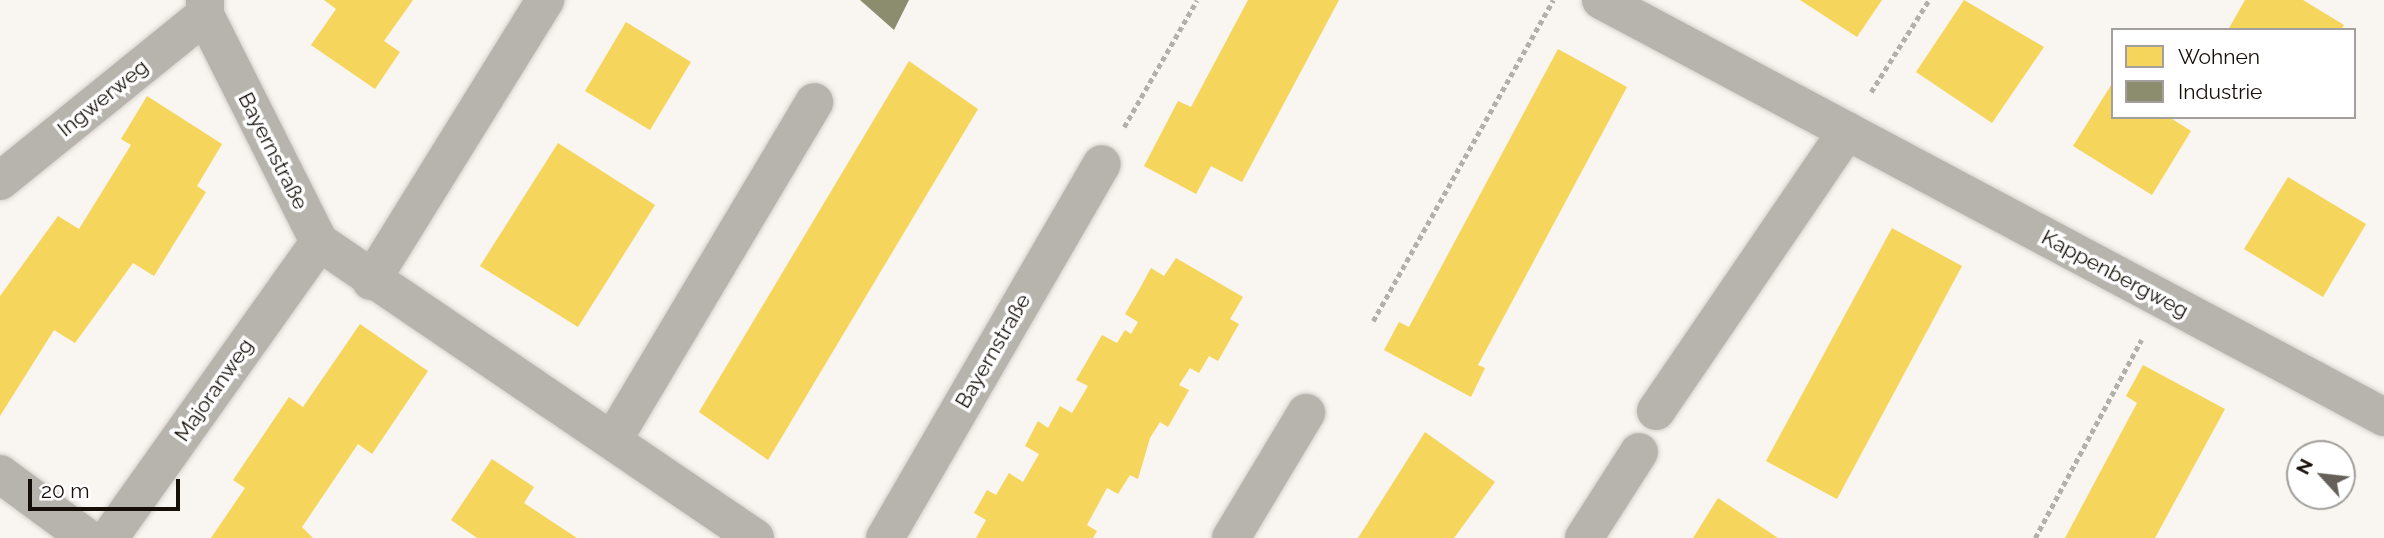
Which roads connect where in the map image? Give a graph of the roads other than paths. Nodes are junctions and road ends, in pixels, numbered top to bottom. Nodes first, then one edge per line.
1 (545, 0) edge
2 (1601, 0) edge
3 (205, 8) edge
4 (814, 102) dead end
5 (1847, 131) junction
6 (1102, 164) road end
7 (0, 181) edge
8 (319, 242) junction
9 (371, 281) junction
10 (1656, 411) dead end
11 (1306, 413) dead end
12 (2384, 417) edge
13 (614, 438) junction
14 (1639, 452) dead end
15 (0, 474) edge
16 (87, 538) edge
17 (109, 538) edge
18 (755, 538) edge
19 (885, 538) edge
20 (1231, 538) edge
21 (1584, 538) edge

1 - 9 street
2 - 5 street, Kappenbergweg
3 - 7 street, Ingwerweg
3 - 8 street, Bayernstraße
4 - 13 street
5 - 10 street
5 - 12 street, Kappenbergweg
6 - 19 street, Bayernstraße
8 - 9 street, Bayernstraße
8 - 17 street, Majoranweg
9 - 13 street, Bayernstraße
11 - 20 street
13 - 18 street, Bayernstraße
14 - 21 street
15 - 16 street

